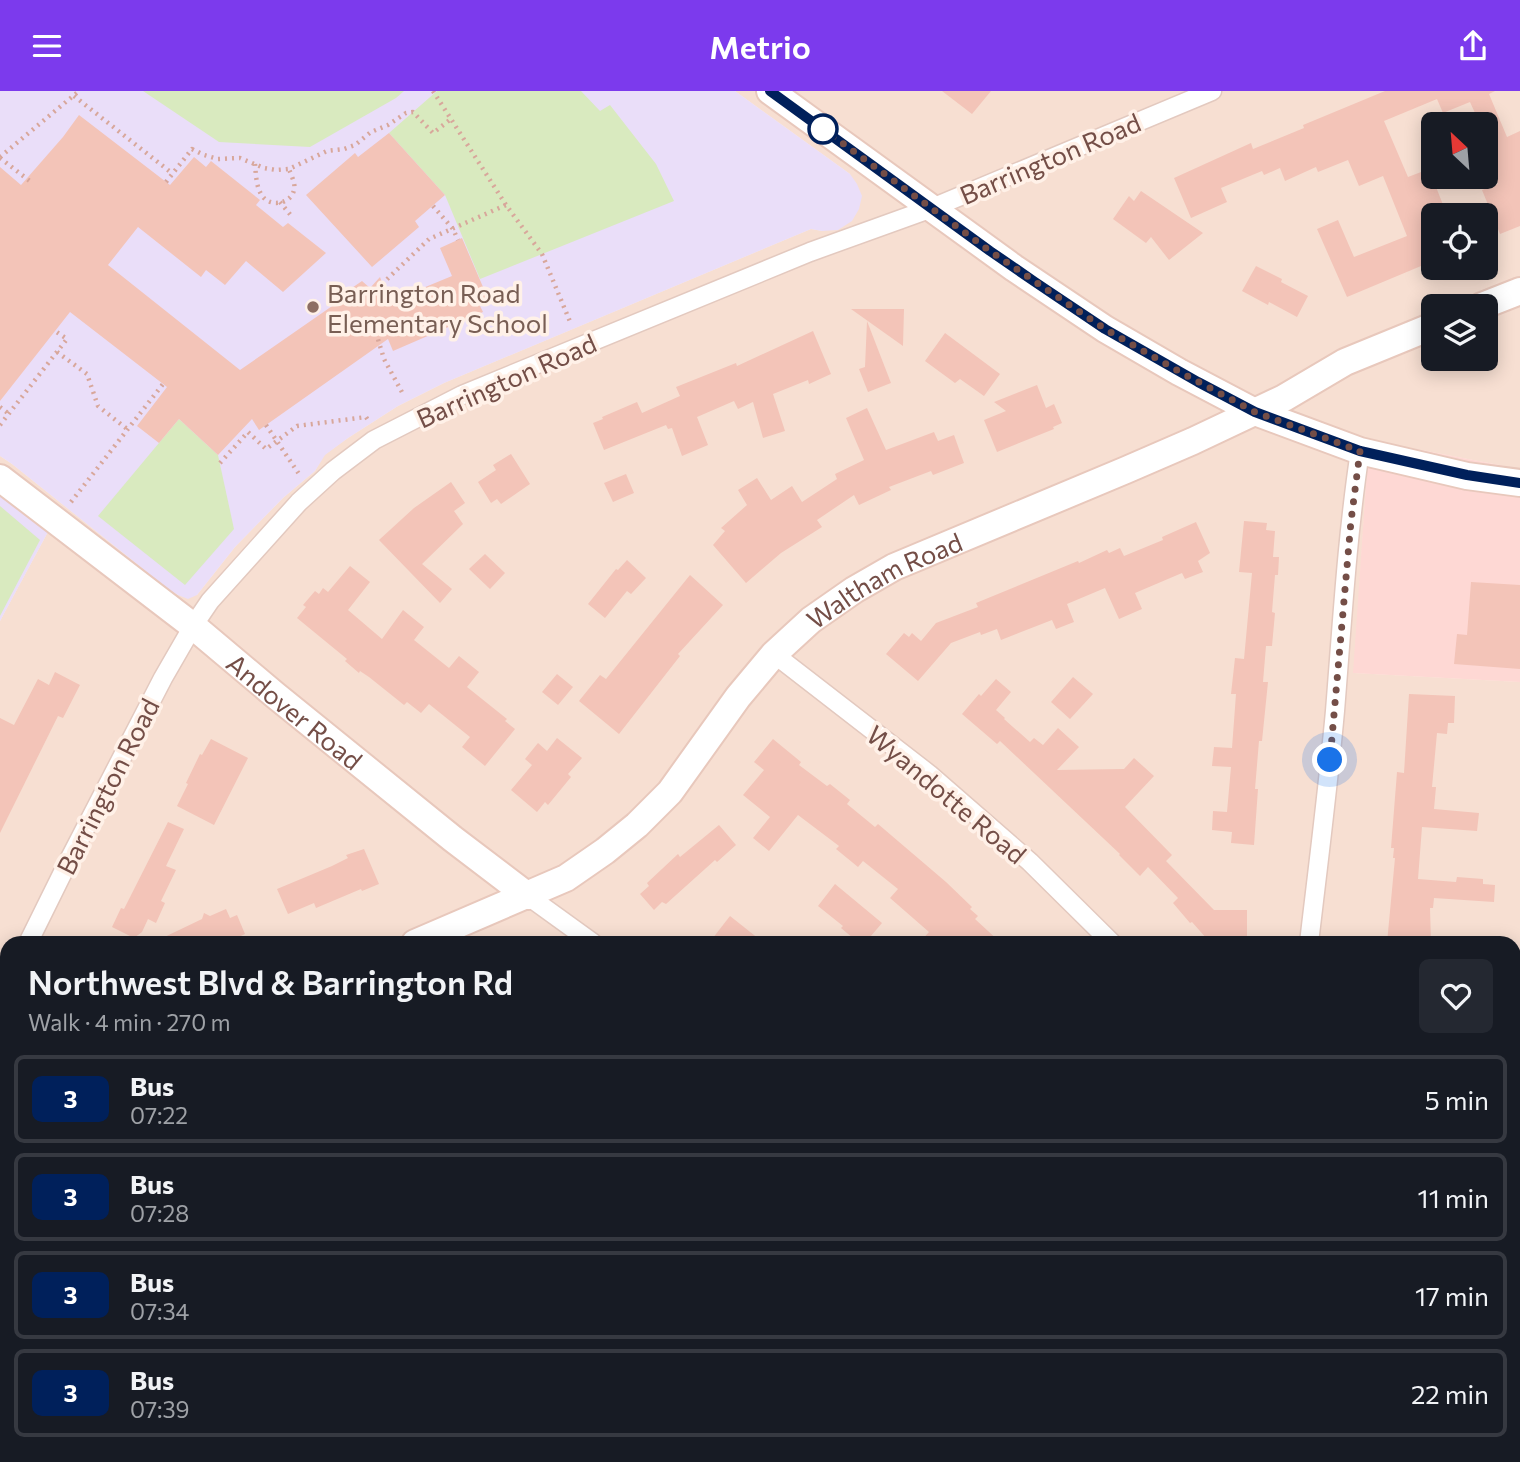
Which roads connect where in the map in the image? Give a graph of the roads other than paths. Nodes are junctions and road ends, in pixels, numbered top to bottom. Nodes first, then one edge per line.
1 (770, 91) edge
2 (1212, 91) edge
3 (932, 208) junction
4 (1520, 291) edge
5 (1498, 300) edge
6 (1421, 331) edge
7 (1255, 412) junction
8 (1360, 451) junction
9 (0, 478) edge
10 (1520, 483) edge
11 (193, 626) junction
12 (774, 654) junction
13 (528, 896) junction
14 (31, 936) edge
15 (432, 936) edge
16 (583, 936) edge
17 (1105, 936) edge
18 (1310, 936) edge

1 - 3 street
2 - 3 street, Barrington Road
3 - 7 street
3 - 11 street, Barrington Road
4 - 5 street
6 - 7 street, Waltham Road
7 - 8 street
7 - 12 street, Waltham Road
8 - 10 street
8 - 18 street
9 - 11 street, Andover Road
11 - 13 street, Andover Road
11 - 14 street, Barrington Road
12 - 13 street, Waltham Road
12 - 17 street, Wyandotte Road
13 - 15 street, Waltham Road
13 - 16 street, Andover Road

